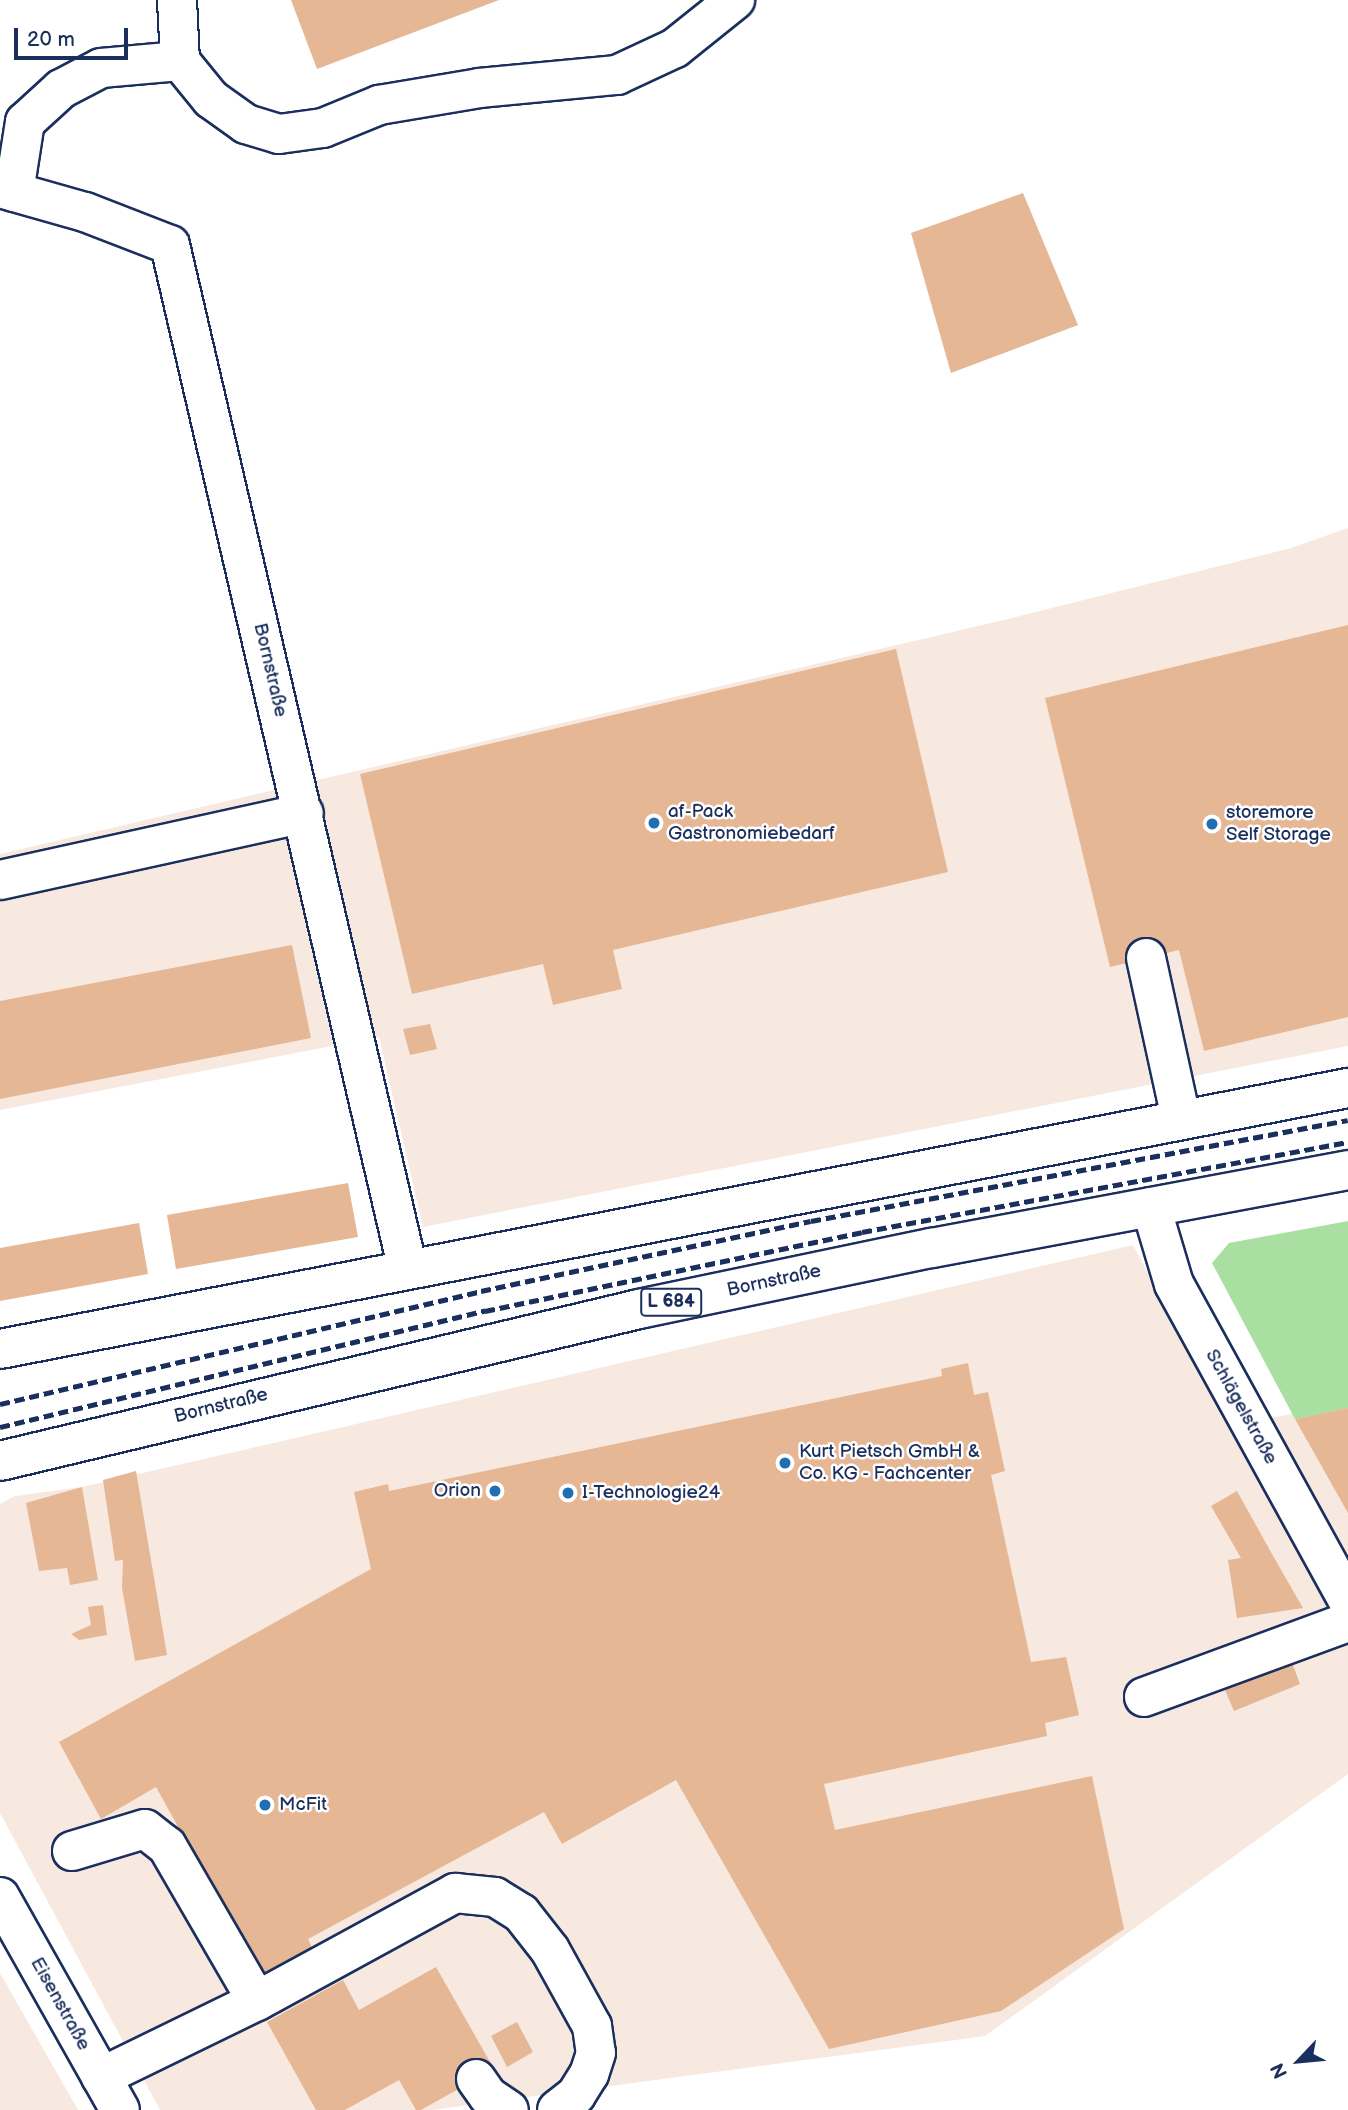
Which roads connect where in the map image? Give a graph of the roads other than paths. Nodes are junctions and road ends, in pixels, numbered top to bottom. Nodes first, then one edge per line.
1 (177, 0) edge
2 (735, 0) edge
3 (180, 61) junction
4 (7, 190) edge
5 (304, 813) junction
6 (0, 880) edge
7 (1146, 958) dead end
8 (1348, 1088) edge
9 (1181, 1119) junction
10 (1348, 1170) edge
11 (1150, 1207) junction
12 (408, 1270) junction
13 (0, 1349) edge
14 (0, 1461) edge
15 (1348, 1601) edge
16 (1348, 1622) edge
17 (1144, 1697) dead end
18 (72, 1851) dead end
19 (0, 1897) edge
20 (257, 2001) junction
21 (101, 2077) junction
22 (477, 2079) dead end
23 (120, 2110) edge
24 (509, 2110) edge
25 (557, 2110) edge

1 - 3 main road
2 - 3 main road
3 - 4 main road
4 - 5 main road, Bornstraße
5 - 6 main road
5 - 12 main road, Bornstraße
7 - 9 main road
8 - 9 main road
9 - 12 main road
10 - 11 main road, Bornstraße / L 684
11 - 14 main road, Bornstraße / L 684
11 - 15 main road, Schlägelstraße
12 - 13 main road
16 - 17 main road
18 - 20 main road
19 - 21 main road, Eisenstraße
20 - 21 main road
20 - 25 main road
21 - 23 main road, Eisenstraße
22 - 24 main road

